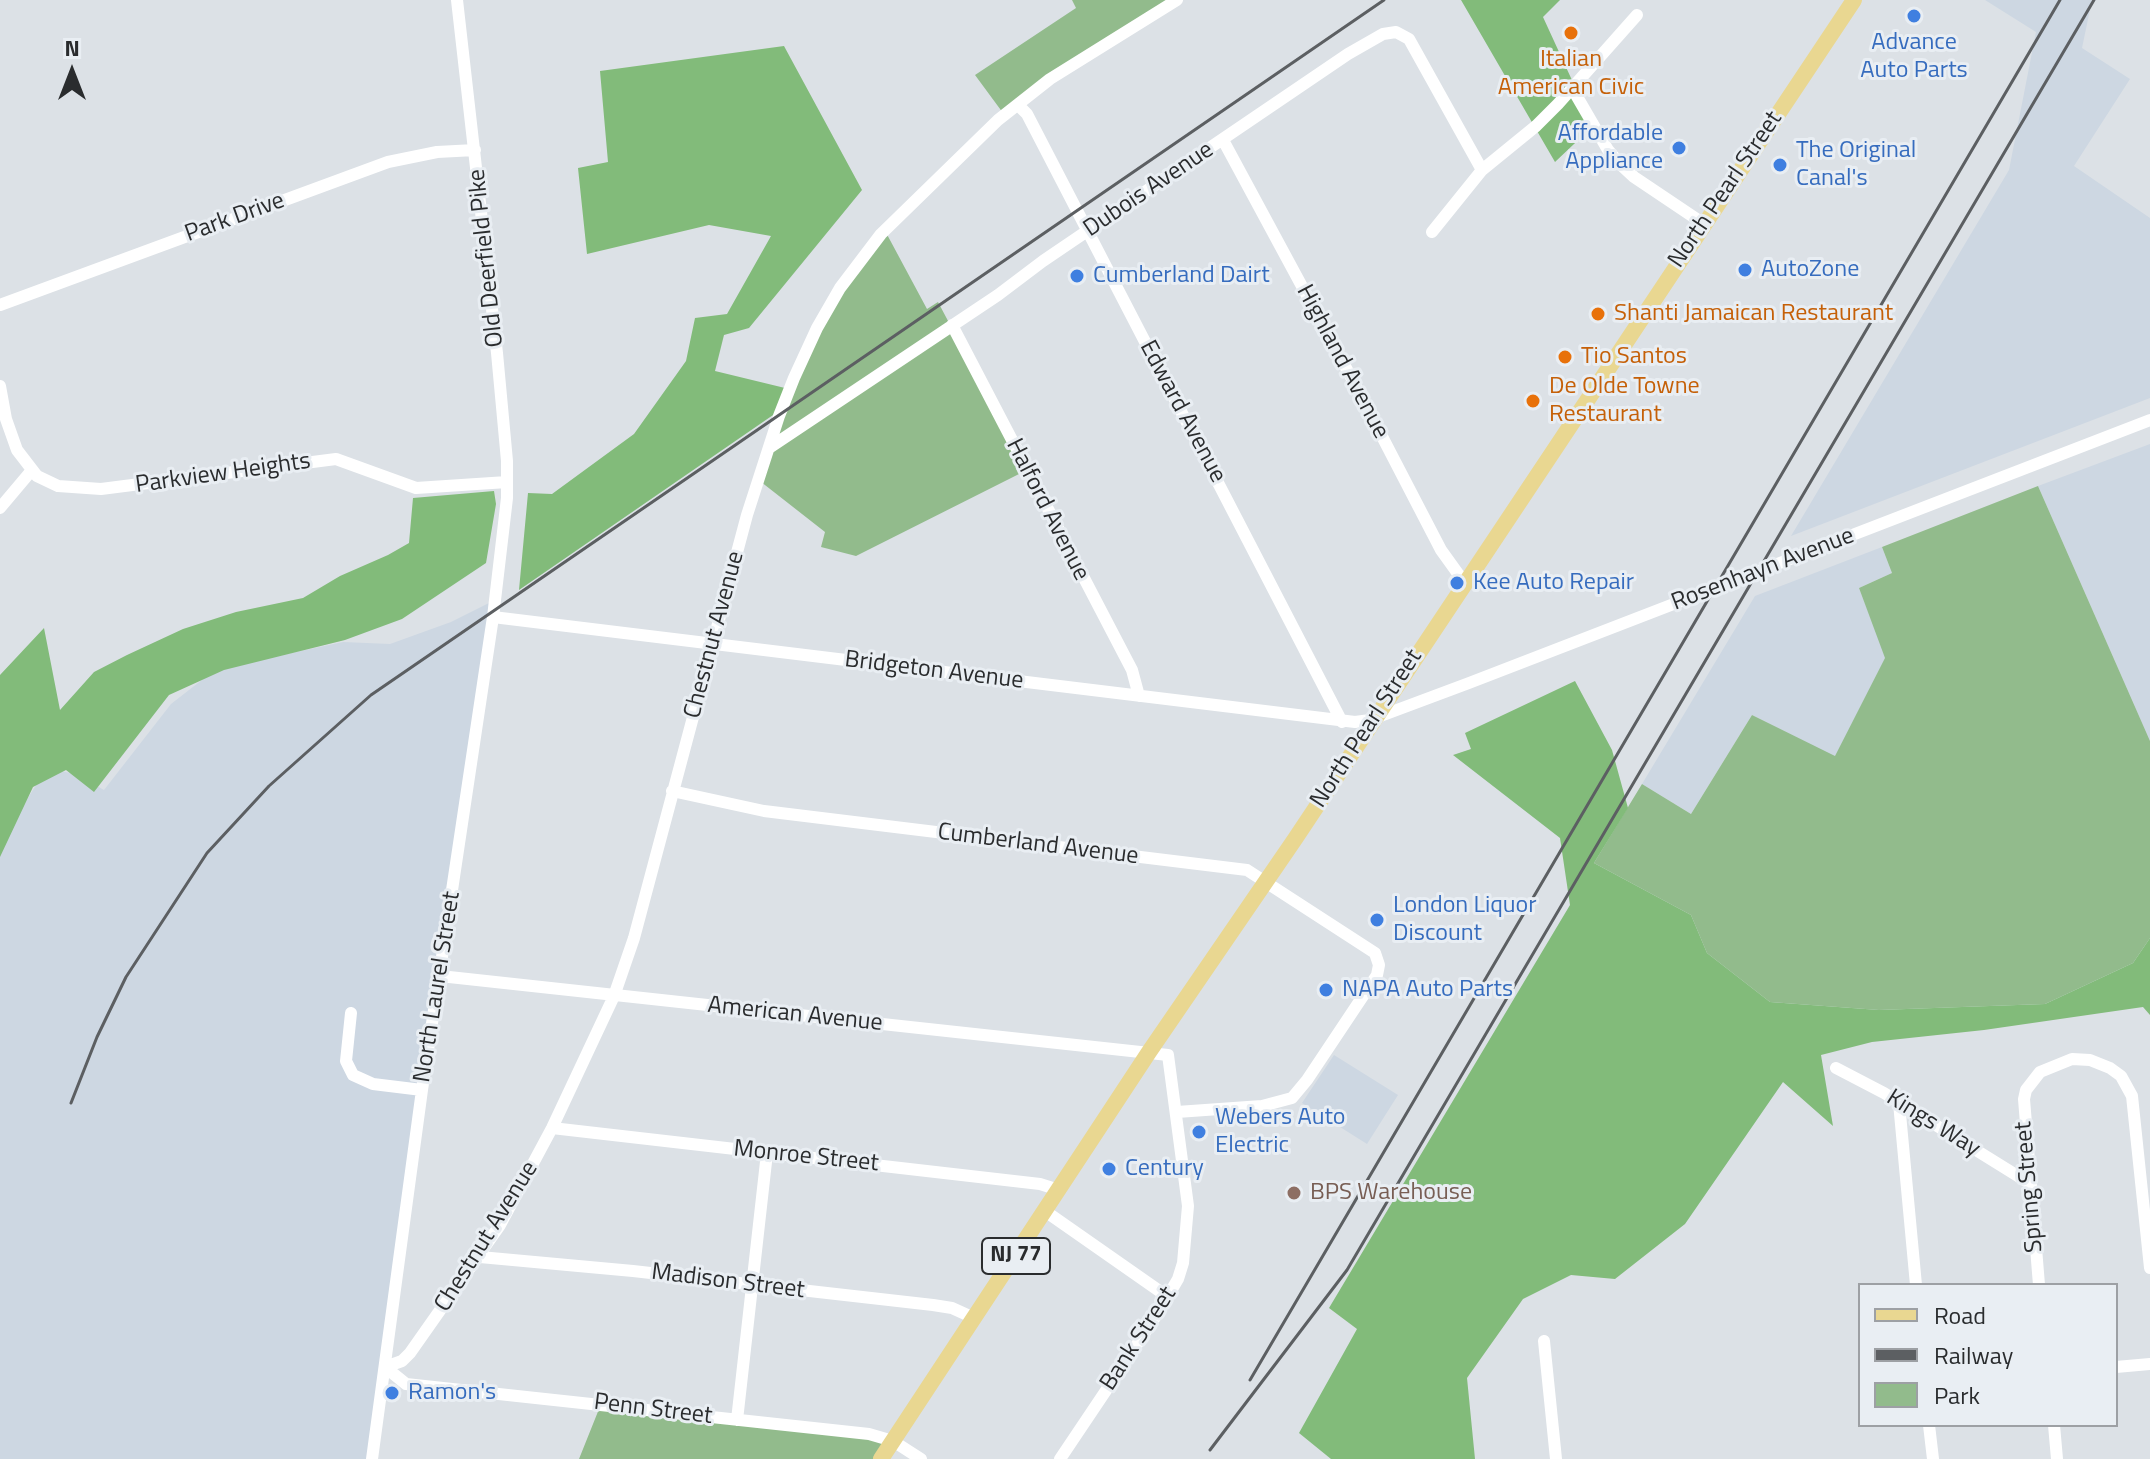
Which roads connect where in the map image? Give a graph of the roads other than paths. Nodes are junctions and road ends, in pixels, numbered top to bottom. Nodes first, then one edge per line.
1 (457, 0) edge
2 (1177, 0) edge
3 (1854, 0) edge
4 (1637, 15) dead end
5 (1572, 88) junction
6 (1018, 105) junction
7 (1223, 140) junction
8 (475, 150) junction
9 (1482, 170) junction
10 (1704, 224) junction
11 (1088, 231) junction
12 (1432, 232) dead end
13 (0, 305) edge
14 (952, 325) junction
15 (0, 386) edge
16 (2150, 420) edge
17 (769, 448) junction
18 (32, 470) junction
19 (507, 482) junction
20 (0, 508) edge
21 (505, 516) joint
22 (1464, 582) junction
23 (493, 617) junction
24 (712, 644) junction
25 (1139, 696) junction
26 (1374, 718) junction
27 (1342, 722) junction
28 (672, 791) junction
29 (1267, 881) junction
30 (440, 976) junction
31 (614, 996) junction
32 (351, 1013) dead end
33 (1149, 1052) junction
34 (1836, 1068) dead end
35 (422, 1090) junction
36 (1899, 1103) junction
37 (1177, 1112) junction
38 (552, 1128) junction
39 (767, 1153) junction
40 (2029, 1183) junction
41 (1059, 1190) junction
42 (1045, 1211) junction
43 (480, 1257) junction
44 (2150, 1268) edge
45 (1916, 1283) edge
46 (2039, 1283) edge
47 (752, 1285) junction
48 (1168, 1297) junction
49 (974, 1318) junction
50 (1544, 1341) dead end
51 (2150, 1364) edge
52 (385, 1367) junction
53 (2118, 1367) edge
54 (737, 1420) junction
55 (1929, 1427) edge
56 (2054, 1427) edge
57 (893, 1441) junction
58 (372, 1459) edge
59 (881, 1459) edge
60 (921, 1459) edge
61 (1060, 1459) edge
62 (1556, 1459) edge
63 (1933, 1459) edge
64 (2057, 1459) edge

1 - 8 street, Old Deerfield Pike
2 - 6 street, Chestnut Avenue
3 - 10 main road, North Pearl Street / NJ 77
4 - 5 street
5 - 9 street
5 - 10 street
6 - 11 street, Edward Avenue
6 - 17 street, Chestnut Avenue
7 - 9 street, Dubois Avenue
7 - 11 street, Dubois Avenue
7 - 22 street, Highland Avenue
8 - 13 street, Park Drive
8 - 19 street, Old Deerfield Pike
9 - 12 street
10 - 22 main road, North Pearl Street / NJ 77
11 - 14 street, Dubois Avenue
11 - 27 street, Edward Avenue
14 - 17 street, Dubois Avenue
14 - 25 street, Halford Avenue
15 - 18 street
16 - 26 street, Rosenhayn Avenue
17 - 24 street, Chestnut Avenue
18 - 19 street, Parkview Heights
18 - 20 street
19 - 21 street, Old Deerfield Pike
21 - 23 street, North Laurel Street
22 - 26 main road, North Pearl Street / NJ 77
23 - 24 street, Bridgeton Avenue
23 - 30 street, North Laurel Street
24 - 25 street, Bridgeton Avenue
24 - 28 street, Chestnut Avenue
25 - 27 street, Bridgeton Avenue
26 - 27 street, Bridgeton Avenue
26 - 29 main road, North Pearl Street / NJ 77
28 - 29 street, Cumberland Avenue
28 - 31 street, Chestnut Avenue
29 - 33 main road, North Pearl Street / NJ 77
29 - 37 street, Cumberland Avenue
30 - 31 street, American Avenue
30 - 35 street, North Laurel Street
31 - 33 street, American Avenue
31 - 38 street, Chestnut Avenue
32 - 35 street
33 - 37 street, Bank Street
33 - 41 main road, North Pearl Street / NJ 77
34 - 36 street, Kings Way
35 - 52 street, North Laurel Street
36 - 40 street, Kings Way
36 - 45 street
37 - 48 street, Bank Street
38 - 39 street, Monroe Street
38 - 43 street, Chestnut Avenue
39 - 41 street, Monroe Street
39 - 47 street
40 - 44 street, Spring Street
40 - 46 street, Spring Street
41 - 42 main road, North Pearl Street / NJ 77
42 - 48 street
42 - 49 main road, North Pearl Street / NJ 77
43 - 47 street, Madison Street
43 - 52 street, Chestnut Avenue
47 - 49 street, Madison Street
47 - 54 street
48 - 61 street, Bank Street
49 - 57 main road, North Pearl Street / NJ 77
50 - 62 street
51 - 53 street
52 - 54 street, Penn Street
52 - 58 street, North Laurel Street
54 - 57 street, Penn Street
55 - 63 street
56 - 64 street
57 - 59 main road, North Pearl Street / NJ 77
57 - 60 street, Penn Street

